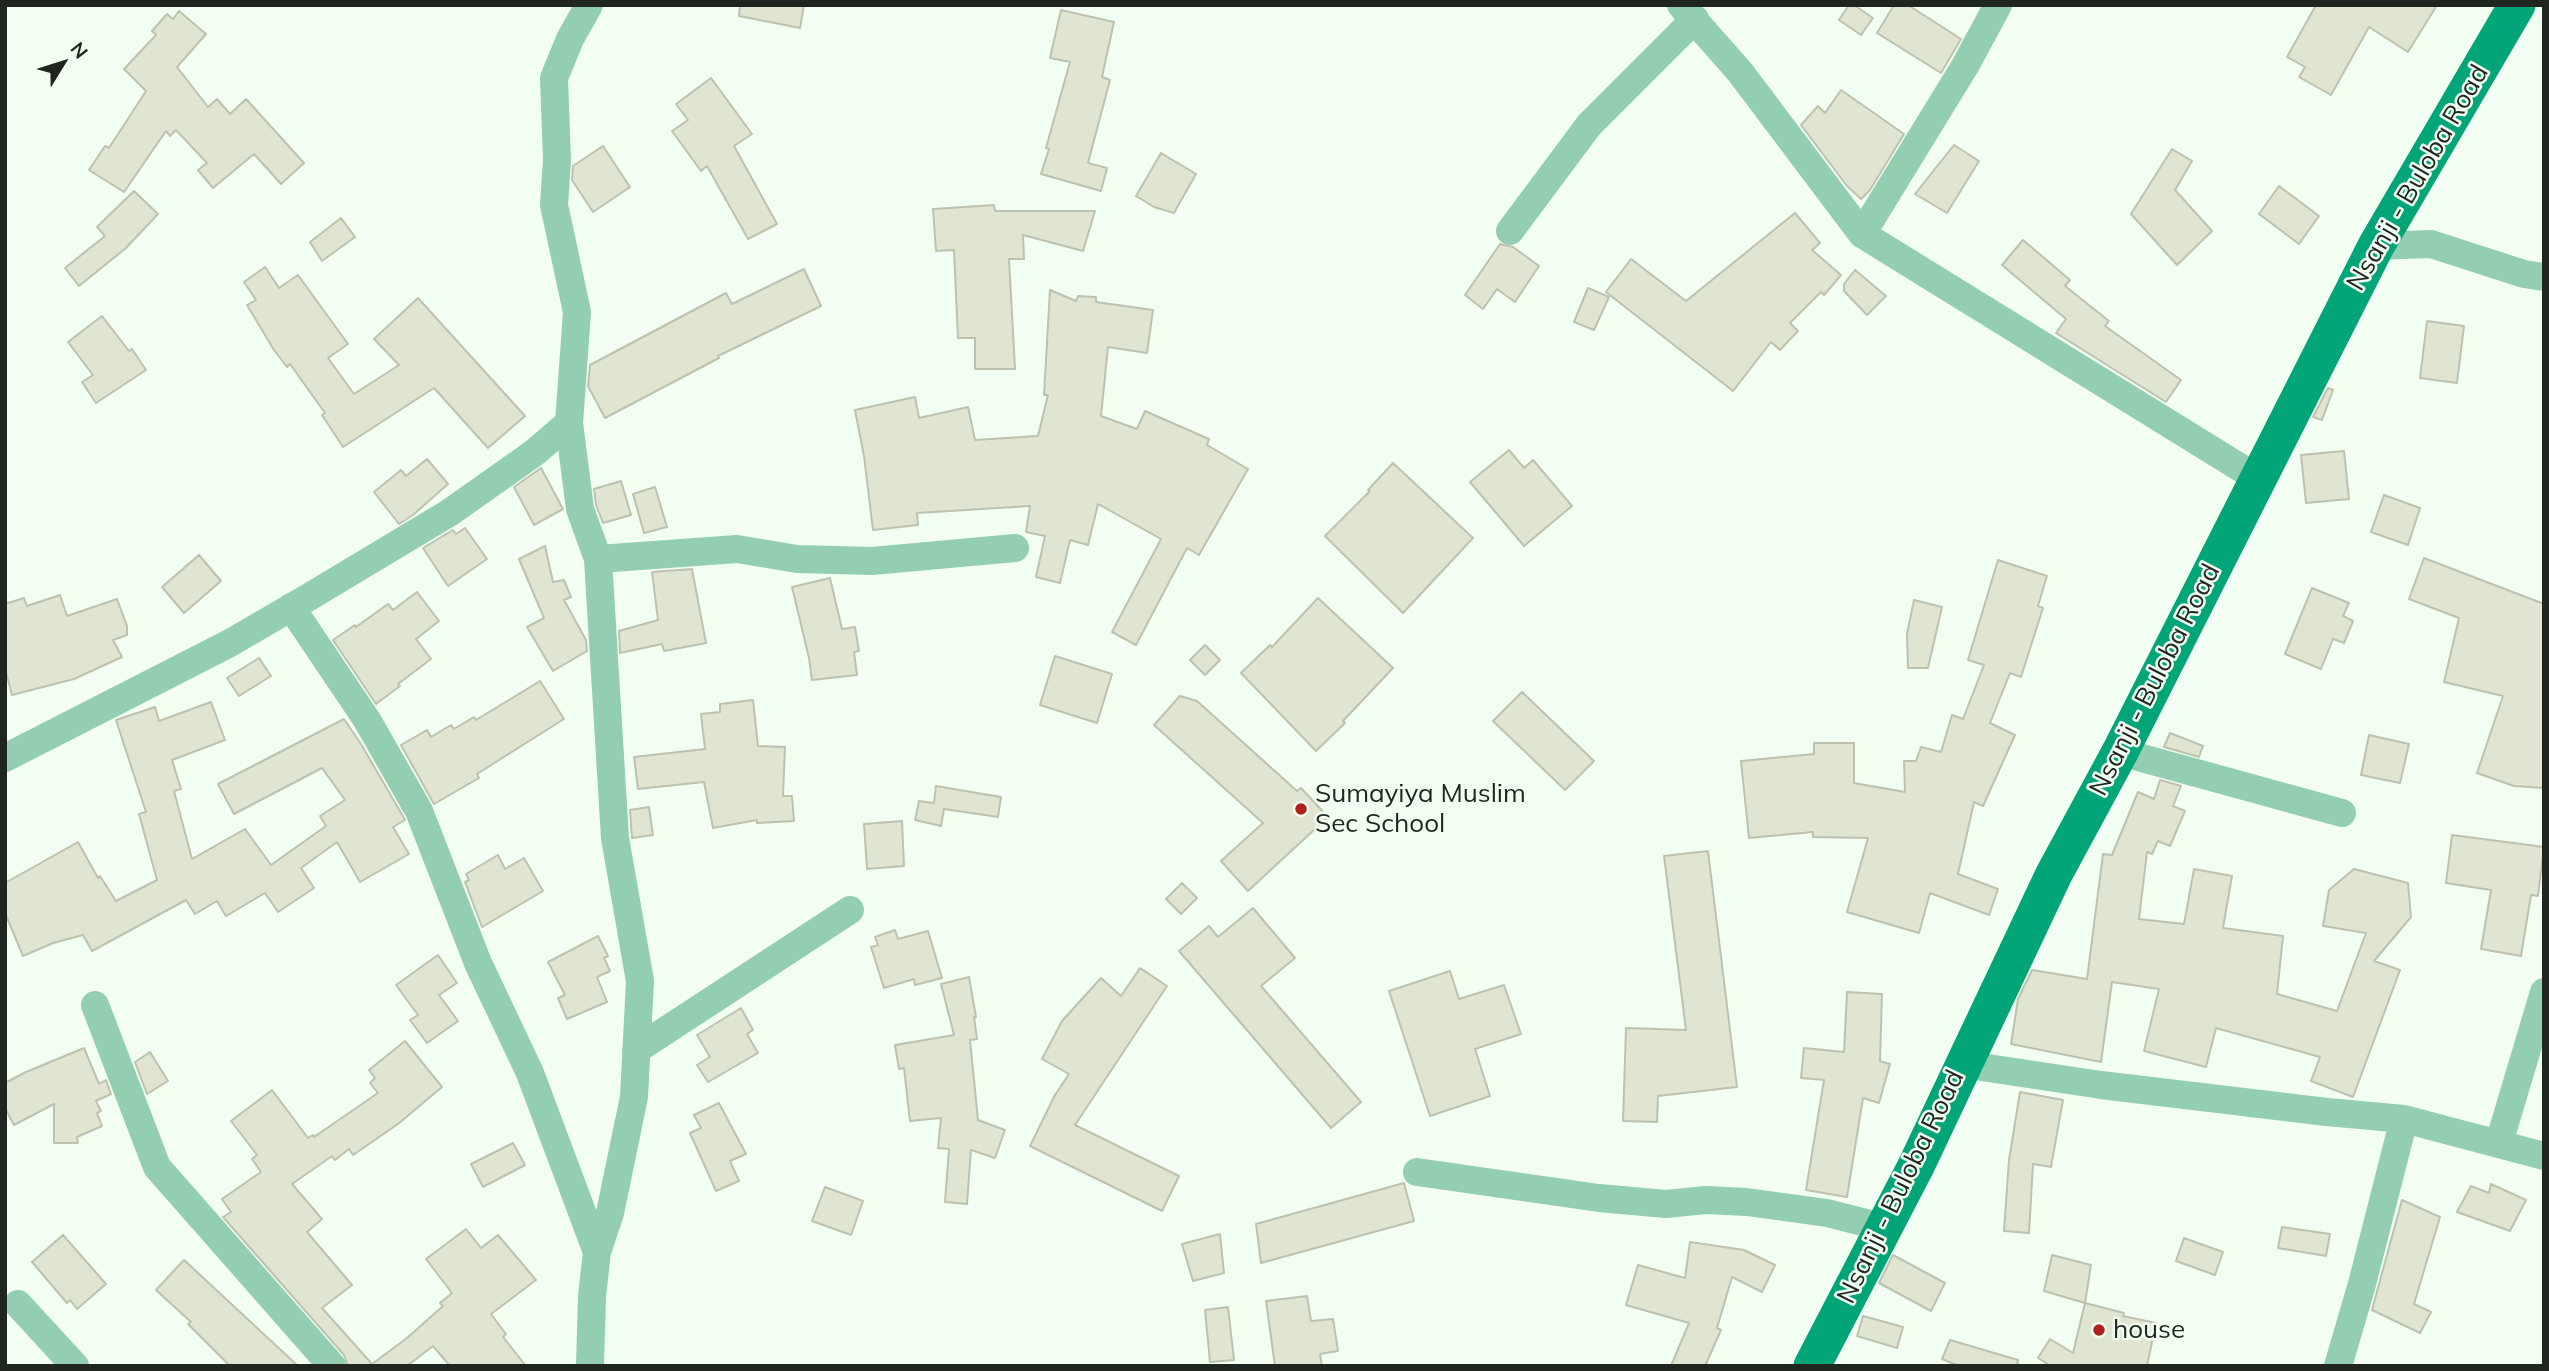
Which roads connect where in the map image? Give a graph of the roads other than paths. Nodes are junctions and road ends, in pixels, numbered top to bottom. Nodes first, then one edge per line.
1 (589, 5) edge
2 (1998, 5) edge
3 (2517, 5) edge
4 (1688, 12) edge
5 (1510, 231) dead end
6 (1862, 234) junction
7 (2376, 246) junction
8 (2544, 277) edge
9 (569, 422) junction
10 (2257, 478) junction
11 (1016, 548) dead end
12 (598, 559) junction
13 (291, 607) junction
14 (2120, 752) junction
15 (5, 758) edge
16 (2342, 813) dead end
17 (850, 910) dead end
18 (2544, 992) edge
19 (95, 1004) dead end
20 (636, 1049) junction
21 (1962, 1064) junction
22 (2404, 1119) junction
23 (2499, 1143) junction
24 (2544, 1156) edge
25 (1417, 1172) dead end
26 (1882, 1227) junction
27 (597, 1252) junction
28 (18, 1304) dead end
29 (75, 1366) edge
30 (332, 1366) edge
31 (590, 1366) edge
32 (1812, 1366) edge
33 (2338, 1366) edge

1 - 9 street
2 - 6 street
3 - 7 main road, Nsanji - Buloba Road
4 - 5 street
4 - 6 street
6 - 10 street
7 - 8 street
7 - 10 main road, Nsanji - Buloba Road
9 - 12 street
9 - 13 street
10 - 14 main road, Nsanji - Buloba Road
11 - 12 street
12 - 20 street
13 - 15 street
13 - 27 street
14 - 16 street
14 - 21 main road, Nsanji - Buloba Road
17 - 20 street
18 - 23 street
19 - 30 street
20 - 27 street
21 - 22 street
21 - 26 main road, Nsanji - Buloba Road
22 - 23 street
22 - 33 street
23 - 24 street
25 - 26 street
26 - 32 main road, Nsanji - Buloba Road
27 - 31 street
28 - 29 street

